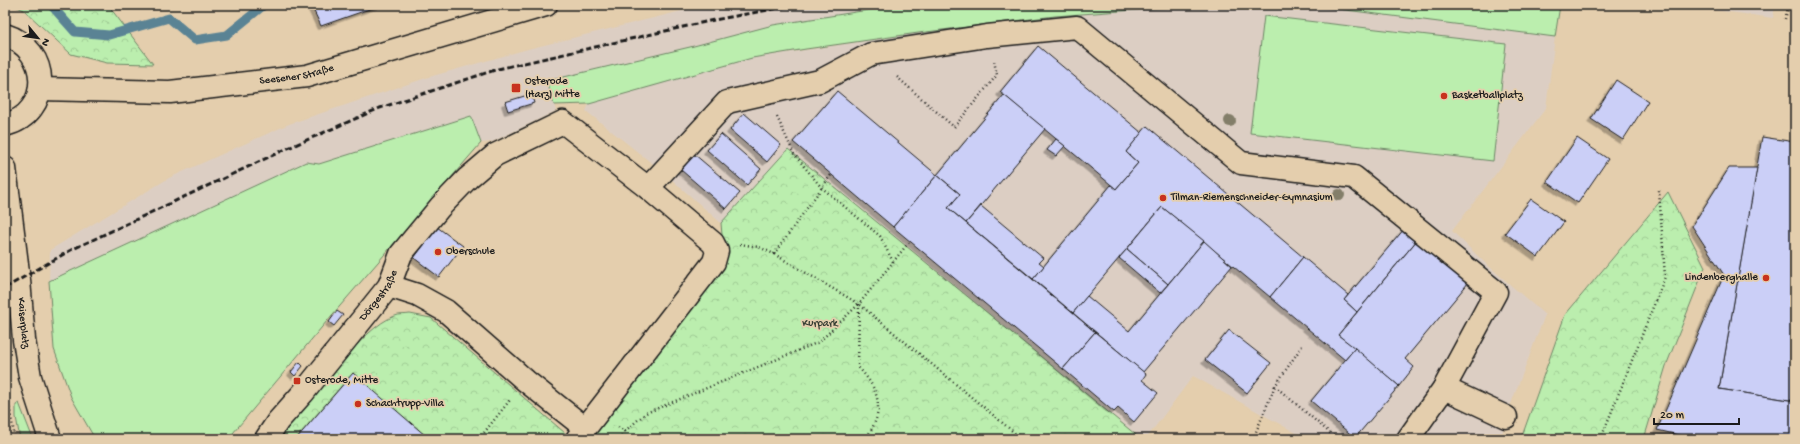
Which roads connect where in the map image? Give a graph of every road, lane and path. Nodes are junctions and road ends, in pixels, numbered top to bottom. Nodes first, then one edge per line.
1 (546, 5) edge
2 (1789, 5) edge
3 (1785, 19) dead end
4 (5, 35) edge
5 (987, 36) junction
6 (871, 54) junction
7 (40, 89) junction
8 (766, 93) junction
9 (5, 125) edge
10 (5, 168) edge
11 (831, 174) dead end
12 (821, 187) junction
13 (648, 188) junction
14 (1659, 190) dead end
15 (910, 241) dead end
16 (717, 251) junction
17 (774, 254) junction
18 (893, 262) junction
19 (389, 286) junction
20 (859, 304) junction
21 (1302, 346) dead end
22 (526, 380) junction
23 (1274, 386) junction
24 (1444, 388) junction
25 (7, 394) dead end
26 (1506, 417) dead end
27 (586, 427) edge
28 (625, 431) junction
29 (50, 435) edge
30 (15, 439) edge
31 (266, 439) edge
32 (479, 439) edge
33 (618, 439) edge
34 (865, 439) edge
35 (1022, 439) edge
36 (1253, 439) edge
37 (1337, 439) edge
38 (1408, 439) edge
39 (1602, 439) edge

1 - 7 street, Seesener Straße
2 - 3 path
4 - 7 street
5 - 6 street
5 - 6 path
5 - 24 street
6 - 8 street
7 - 9 street
8 - 12 path
8 - 13 street
10 - 29 street, Kaiserplatz
11 - 12 path
12 - 17 path
12 - 18 path
13 - 16 street
13 - 19 street, Dörgestraße
14 - 39 path
15 - 18 path
16 - 17 path
16 - 27 street
17 - 20 path
18 - 20 path
19 - 22 street
19 - 31 street, Dörgestraße
20 - 28 path
20 - 34 path
20 - 35 path
21 - 23 path
22 - 27 street
22 - 32 path
23 - 36 path
23 - 37 path
24 - 26 street
24 - 38 street
25 - 30 path
27 - 28 path
28 - 33 path

